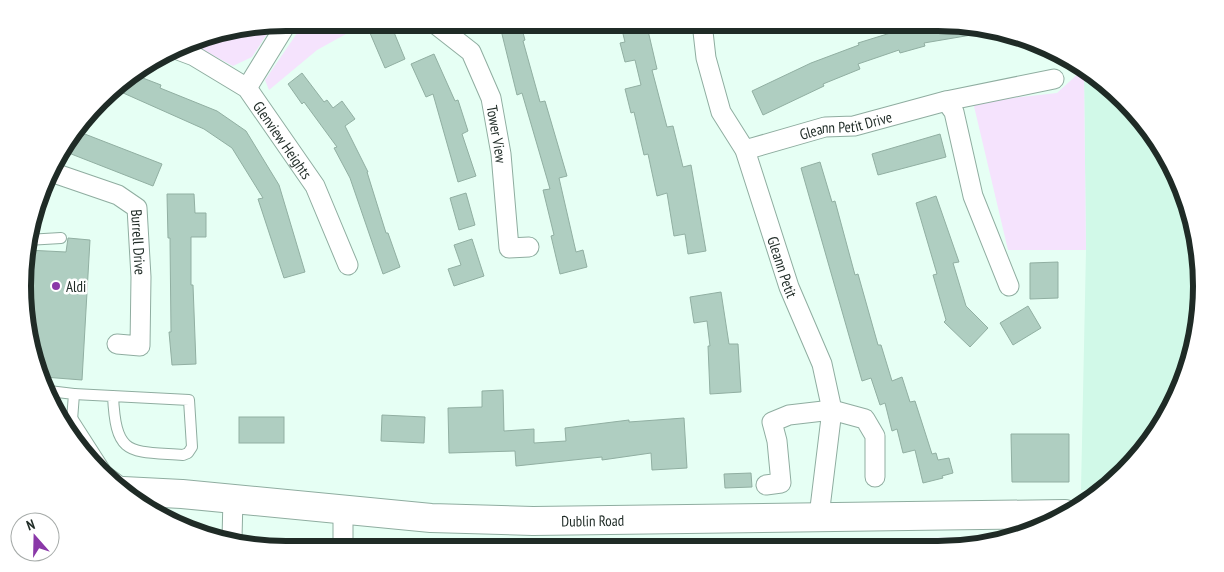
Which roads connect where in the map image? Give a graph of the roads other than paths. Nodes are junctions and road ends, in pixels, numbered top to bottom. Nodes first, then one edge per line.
1 (281, 31) edge
2 (445, 31) edge
3 (703, 31) edge
4 (185, 53) edge
5 (1054, 79) dead end
6 (247, 88) junction
7 (946, 101) junction
8 (745, 150) junction
9 (57, 174) edge
10 (61, 238) dead end
11 (35, 240) edge
12 (529, 247) dead end
13 (348, 265) dead end
14 (1009, 286) dead end
15 (118, 344) dead end
16 (55, 392) edge
17 (74, 394) junction
18 (113, 396) junction
19 (832, 410) junction
20 (72, 418) junction
21 (71, 423) edge
22 (97, 457) edge
23 (875, 477) dead end
24 (766, 485) dead end
25 (135, 491) edge
26 (233, 498) junction
27 (343, 508) junction
28 (1051, 514) edge
29 (819, 516) junction
30 (232, 535) edge
31 (343, 541) edge

1 - 6 street
2 - 12 street, Tower View
3 - 8 street, Gleann Petit
4 - 6 street, Glenview Heights
5 - 7 street, Gleann Petit Drive
6 - 13 street, Glenview Heights
7 - 8 street, Gleann Petit Drive
7 - 14 street
8 - 19 street, Gleann Petit
9 - 15 street, Burrell Drive
10 - 11 lane
16 - 17 lane
17 - 18 lane
17 - 20 lane
18 - 18 lane
19 - 23 street
19 - 24 street
19 - 29 street, Gleann Petit
20 - 21 lane
20 - 22 lane
25 - 26 main road, Dublin Road
26 - 27 main road, Dublin Road
26 - 30 street
27 - 29 main road, Dublin Road
27 - 31 street
28 - 29 main road, Dublin Road

